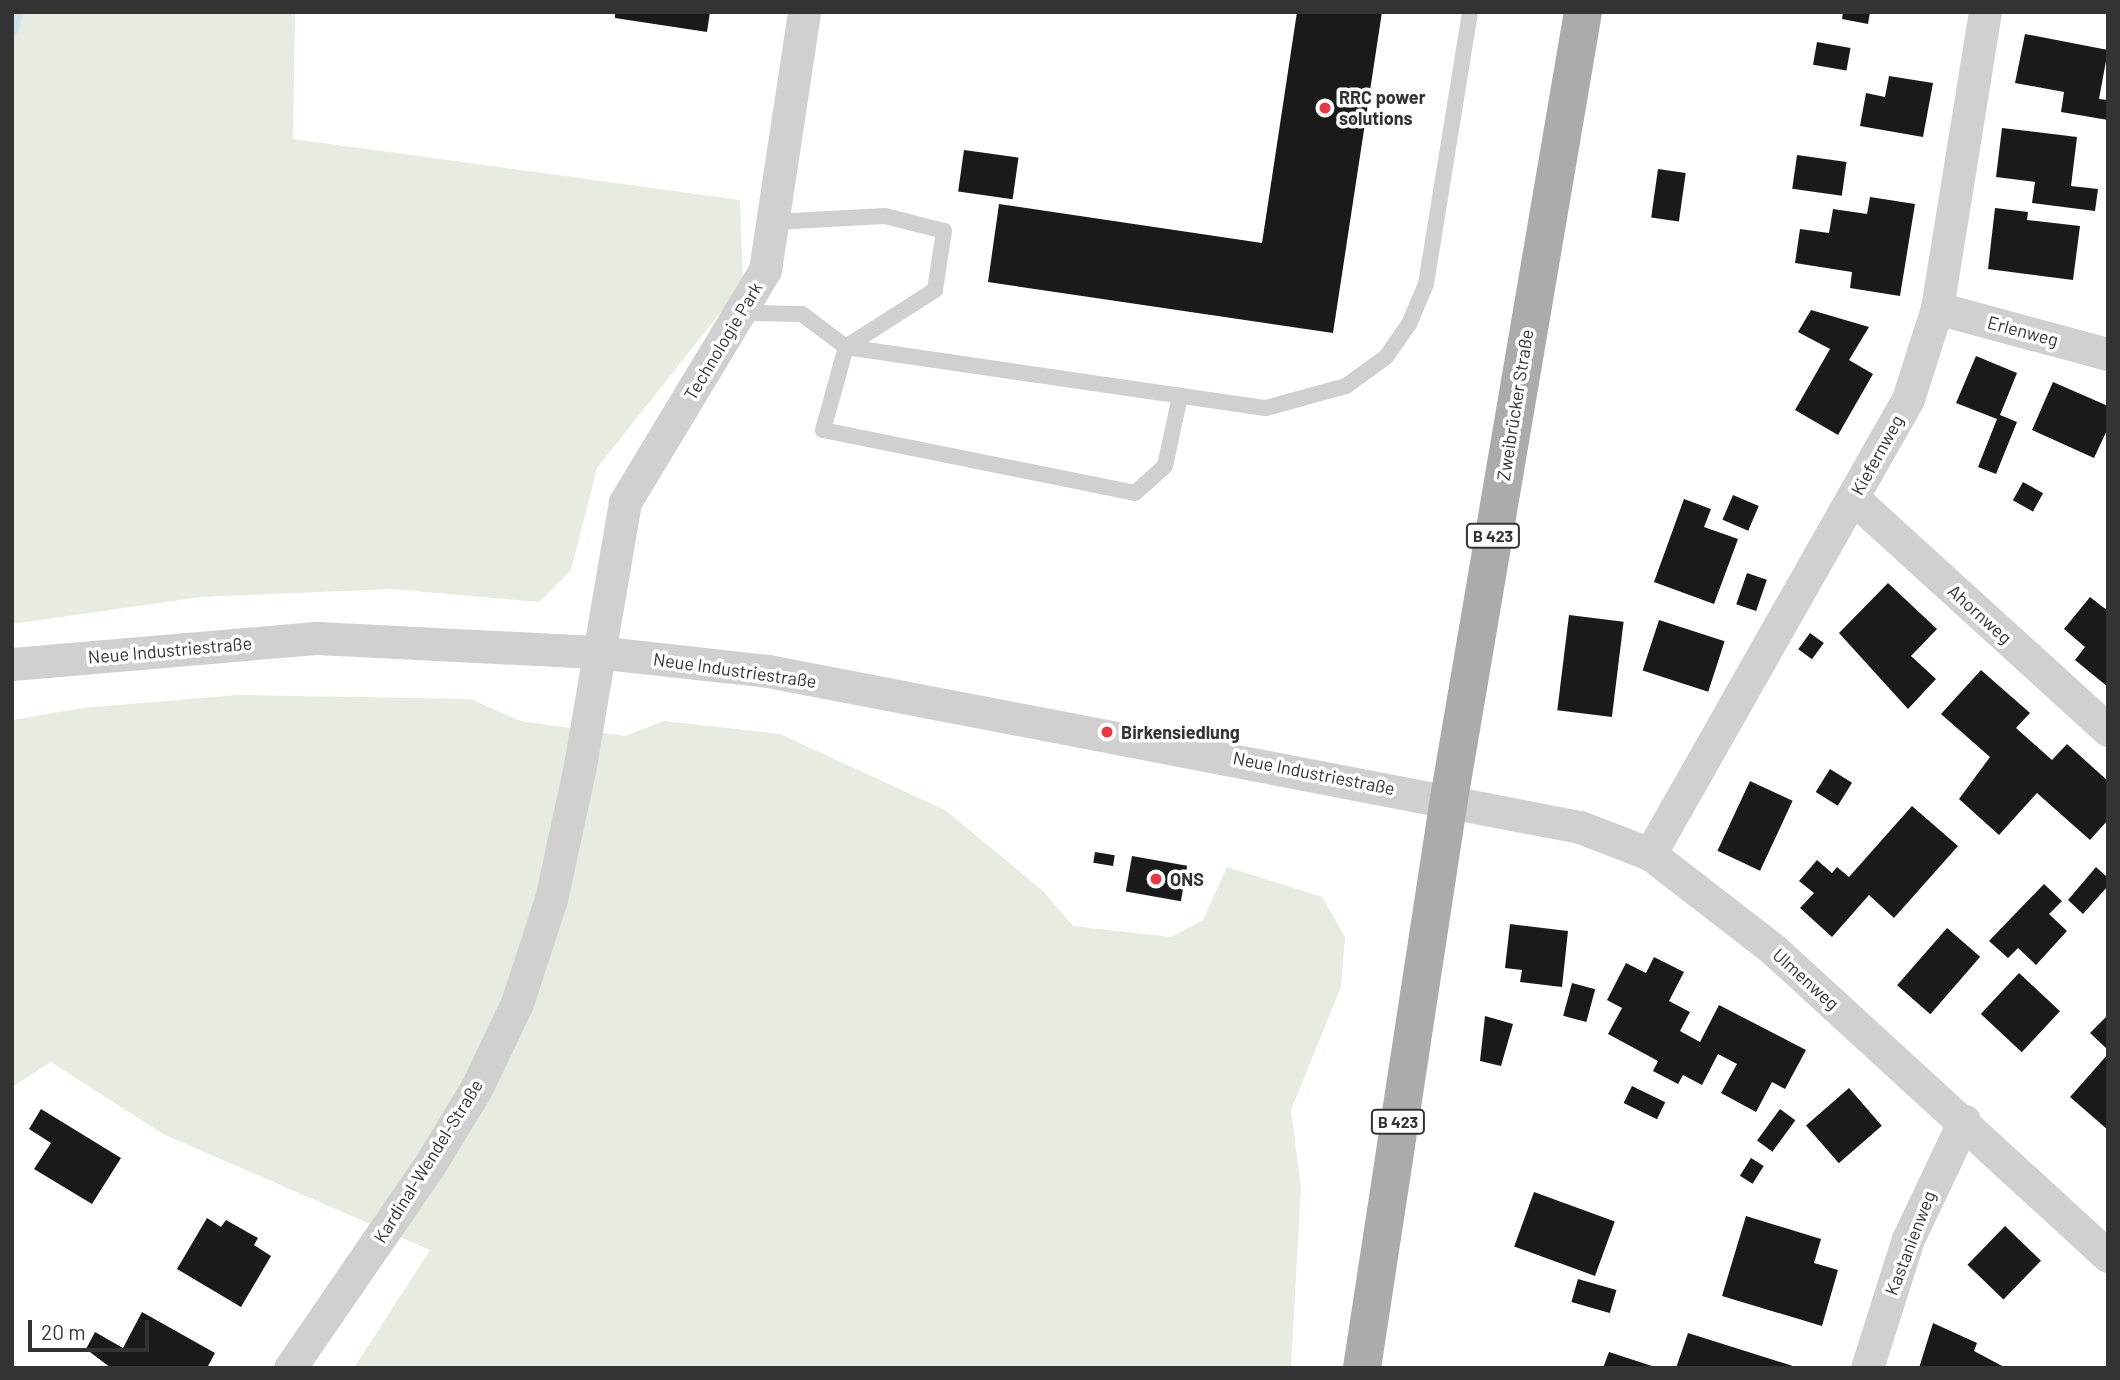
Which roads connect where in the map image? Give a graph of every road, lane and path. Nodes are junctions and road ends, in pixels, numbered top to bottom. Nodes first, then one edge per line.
1 (804, 12) edge
2 (1470, 12) edge
3 (1583, 12) edge
4 (1985, 12) edge
5 (773, 222) junction
6 (1937, 308) junction
7 (744, 313) junction
8 (846, 347) junction
9 (2108, 354) edge
10 (1180, 396) junction
11 (1853, 498) junction
12 (596, 652) junction
13 (12, 664) edge
14 (2108, 730) edge
15 (1449, 799) junction
16 (1650, 854) junction
17 (1964, 1121) junction
18 (2108, 1256) edge
19 (290, 1368) edge
20 (1362, 1368) edge
21 (1867, 1368) edge

1 - 5 street, Technologie Park
2 - 10 lane
3 - 15 main road, Zweibrücker Straße / B 423
4 - 6 street, Kiefernweg
5 - 7 street, Technologie Park
5 - 8 lane
6 - 9 street, Erlenweg
6 - 11 street, Kiefernweg
7 - 8 lane
7 - 12 street, Technologie Park
8 - 10 lane
8 - 10 lane
11 - 14 street, Ahornweg
11 - 16 street, Kiefernweg
12 - 13 street, Neue Industriestraße
12 - 15 street, Neue Industriestraße
12 - 19 street, Kardinal-Wendel-Straße
15 - 16 street, Ulmenweg
15 - 20 main road, B 423
16 - 17 street, Ulmenweg
17 - 18 street, Ulmenweg
17 - 21 street, Kastanienweg

